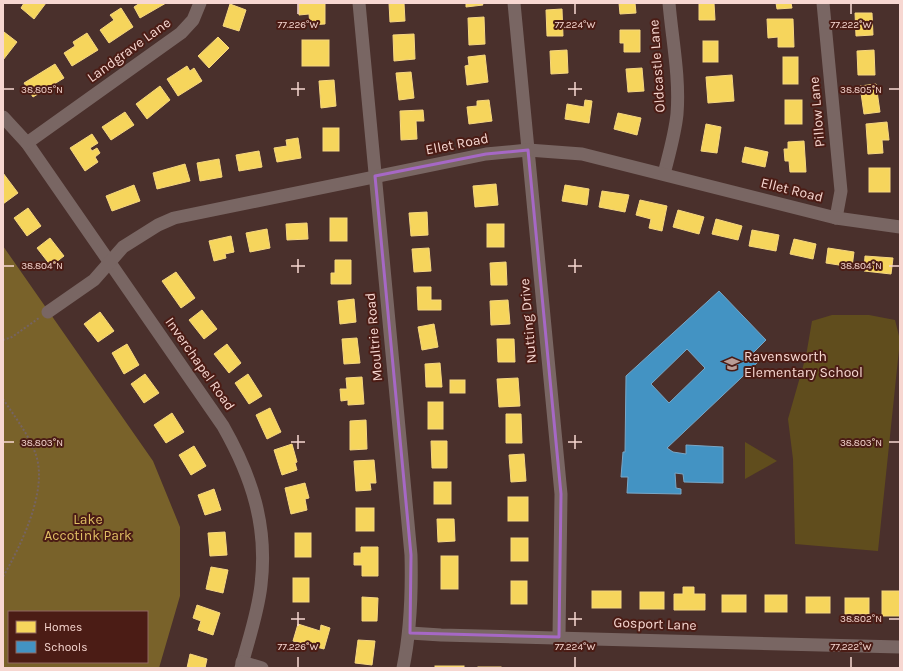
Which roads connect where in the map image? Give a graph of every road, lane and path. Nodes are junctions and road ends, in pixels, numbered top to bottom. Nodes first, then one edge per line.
1 (200, 3) edge
2 (359, 3) edge
3 (514, 3) edge
4 (669, 3) edge
5 (823, 3) edge
6 (3, 117) edge
7 (27, 143) junction
8 (528, 150) junction
9 (664, 174) junction
10 (375, 176) junction
11 (836, 218) junction
12 (900, 227) edge
13 (109, 261) junction
14 (48, 312) joint
15 (3, 340) edge
16 (3, 399) edge
17 (3, 576) edge
18 (410, 633) junction
19 (559, 637) junction
20 (900, 647) edge
21 (241, 665) edge
22 (262, 668) edge
23 (403, 668) edge

1 - 7 street, Landgrave Lane
2 - 10 street, Moultrie Road
3 - 8 street, Nutting Drive
4 - 9 street, Oldcastle Lane
5 - 11 street, Pillow Lane
6 - 7 street, Inverchapel Road
7 - 13 street, Inverchapel Road
8 - 9 street, Ellet Road
8 - 10 street, Ellet Road
8 - 19 street, Nutting Drive
9 - 11 street, Ellet Road
10 - 13 street, Ellet Road
10 - 18 street, Moultrie Road
11 - 12 street, Ellet Road
13 - 14 street, Ellet Road
13 - 21 street, Inverchapel Road
14 - 15 path
16 - 17 path
18 - 19 street, Gosport Lane
18 - 23 street, Moultrie Road
19 - 20 street, Gosport Lane
21 - 22 street

